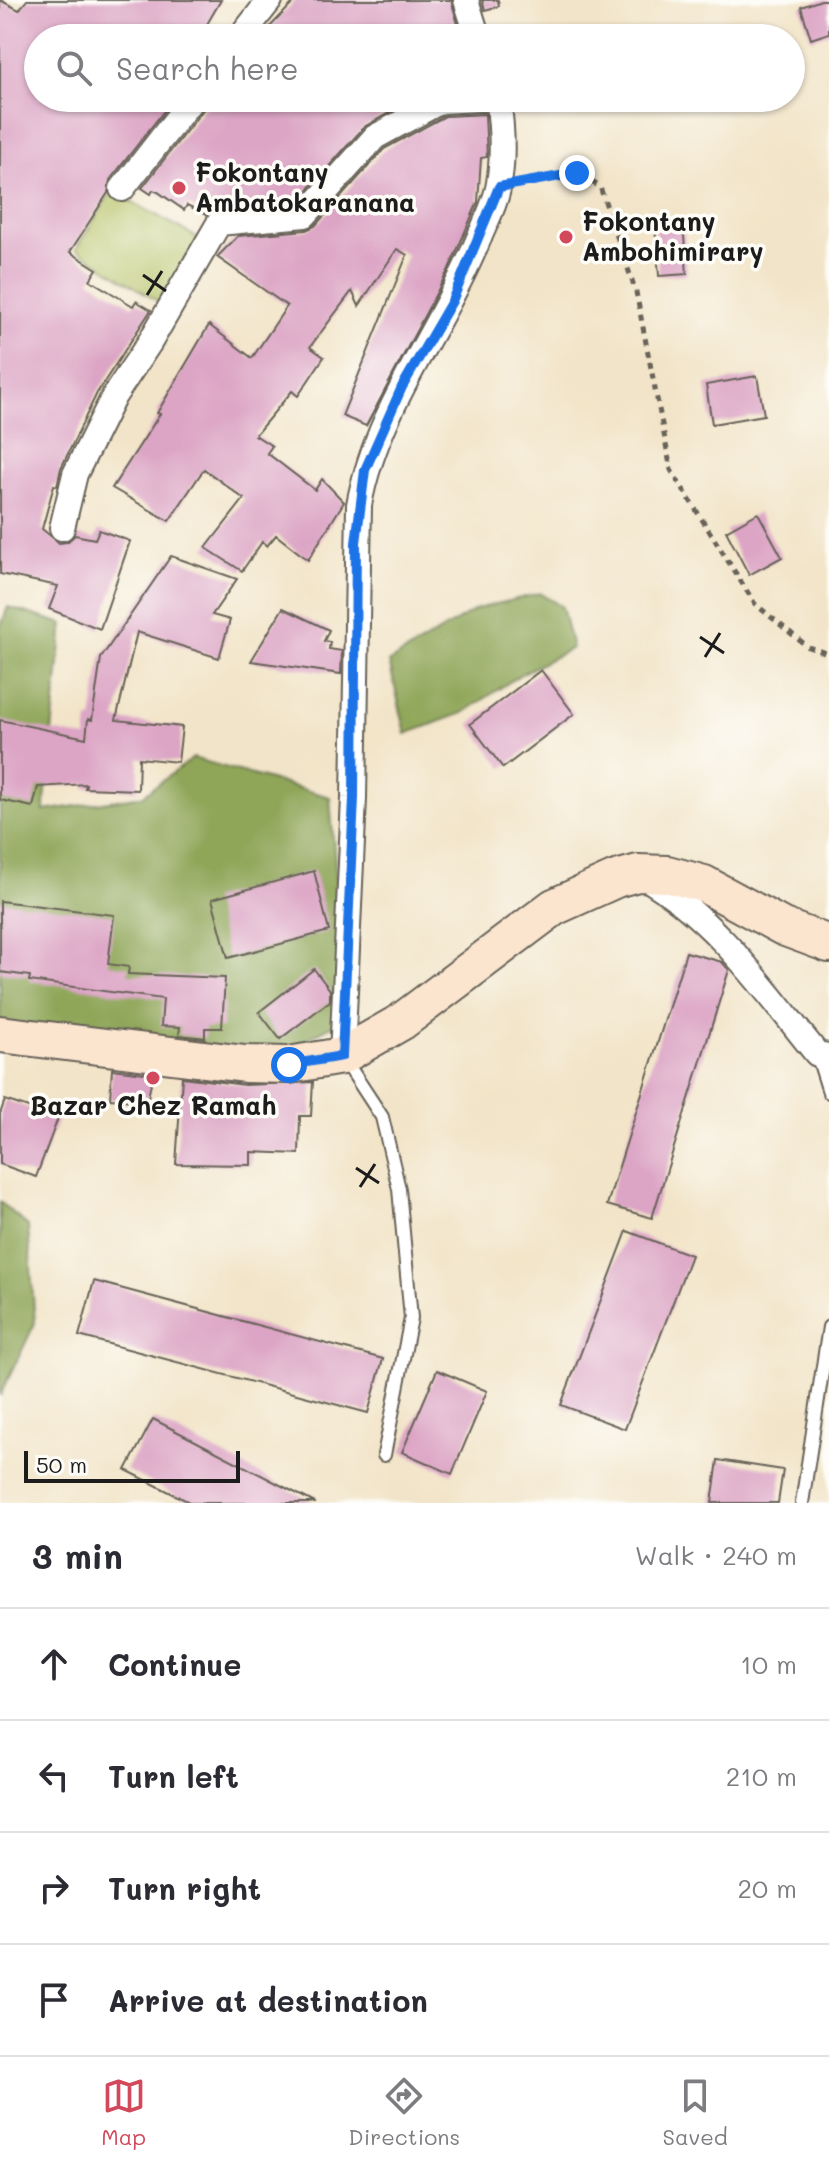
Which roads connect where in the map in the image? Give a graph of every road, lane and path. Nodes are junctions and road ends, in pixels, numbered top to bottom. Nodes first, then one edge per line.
1 (270, 0) edge
2 (466, 0) edge
3 (251, 24) edge
4 (474, 24) edge
5 (182, 112) edge
6 (421, 112) edge
7 (500, 112) edge
8 (499, 187) junction
9 (122, 189) dead end
10 (62, 528) dead end
11 (829, 654) edge
12 (638, 873) junction
13 (829, 944) edge
14 (0, 1034) edge
15 (823, 1055) edge
16 (342, 1056) junction
17 (829, 1092) edge
18 (829, 1327) edge
19 (384, 1455) dead end
20 (802, 1503) edge

1 - 3 street
2 - 4 street
5 - 9 street
6 - 10 street
7 - 8 street
8 - 11 path
8 - 16 street
12 - 13 street
12 - 15 street
12 - 16 street
14 - 16 street
15 - 17 lane
16 - 19 lane
18 - 20 lane

